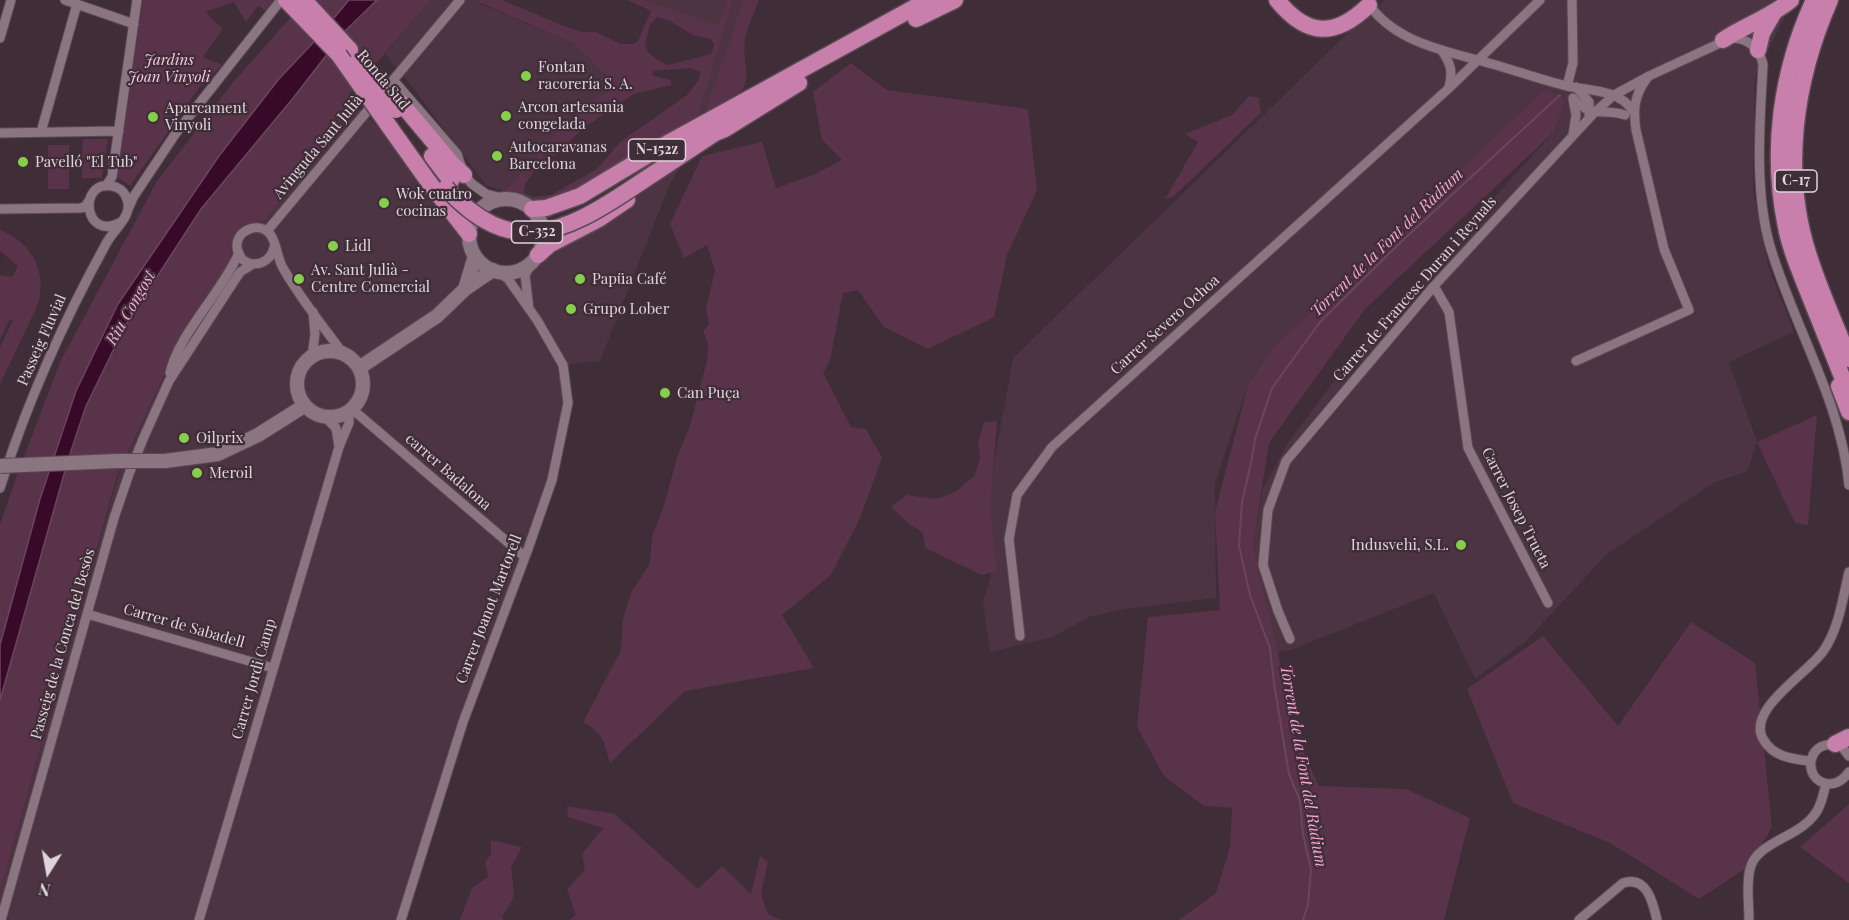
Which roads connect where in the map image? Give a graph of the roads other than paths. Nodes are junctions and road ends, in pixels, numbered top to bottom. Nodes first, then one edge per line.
1 (11, 0) edge
2 (65, 0) edge
3 (137, 0) edge
4 (280, 0) edge
5 (286, 0) edge
6 (304, 0) edge
7 (460, 0) edge
8 (955, 0) edge
9 (1278, 0) edge
10 (1540, 0) edge
11 (1572, 0) edge
12 (1791, 0) edge
13 (1814, 0) edge
14 (1830, 0) edge
15 (922, 2) edge
16 (1367, 3) edge
17 (77, 4) junction
18 (1773, 13) junction
19 (134, 24) junction
20 (0, 38) edge
21 (1723, 40) junction
22 (1758, 50) junction
23 (1442, 51) junction
24 (345, 53) junction
25 (1478, 60) junction
26 (1649, 76) junction
27 (394, 81) junction
28 (780, 82) junction
29 (1572, 87) junction
30 (1448, 89) junction
31 (1614, 95) junction
32 (1573, 98) junction
33 (393, 113) junction
34 (1629, 113) junction
35 (1591, 114) junction
36 (725, 129) junction
37 (119, 131) junction
38 (41, 132) junction
39 (0, 133) edge
40 (1573, 136) junction
41 (112, 177) junction
42 (454, 182) junction
43 (631, 183) junction
44 (106, 186) junction
45 (121, 190) junction
46 (137, 190) junction
47 (506, 199) junction
48 (88, 202) junction
49 (129, 207) junction
50 (80, 208) junction
51 (0, 209) edge
52 (532, 209) junction
53 (90, 214) junction
54 (121, 222) junction
55 (97, 223) junction
56 (267, 231) junction
57 (469, 234) junction
58 (107, 242) junction
59 (274, 247) junction
60 (239, 254) junction
61 (475, 256) junction
62 (534, 259) junction
63 (265, 262) junction
64 (253, 264) junction
65 (282, 268) junction
66 (496, 271) junction
67 (1434, 286) junction
68 (465, 289) junction
69 (530, 311) junction
70 (313, 312) junction
71 (1819, 319) junction
72 (342, 352) junction
73 (312, 356) junction
74 (1849, 359) edge
75 (1576, 361) dead end
76 (359, 368) junction
77 (169, 381) junction
78 (1849, 394) edge
79 (304, 406) junction
80 (350, 411) junction
81 (1849, 412) edge
82 (326, 418) junction
83 (339, 447) junction
84 (0, 466) edge
85 (1849, 485) edge
86 (0, 488) edge
87 (525, 557) junction
88 (1849, 572) edge
89 (1548, 603) dead end
90 (87, 614) junction
91 (1020, 636) dead end
92 (1290, 639) dead end
93 (273, 668) junction
94 (1842, 741) edge
95 (1849, 756) edge
96 (1810, 761) junction
97 (1849, 772) edge
98 (1826, 784) junction
99 (1, 920) edge
100 (199, 920) edge
101 (401, 920) edge
102 (1579, 920) edge
103 (1657, 920) edge
104 (1749, 920) edge

1 - 20 street
2 - 17 street
3 - 19 street
4 - 46 street
5 - 24 highway, Ronda Sud
6 - 24 highway, Ronda Sud
7 - 27 street, Avinguda Sant Julià
8 - 36 highway, N-152z
9 - 16 highway
10 - 25 street, Carrer Severo Ochoa
11 - 29 street
12 - 18 highway
13 - 71 highway, C-17
14 - 74 highway, C-17
15 - 28 highway, N-152z
16 - 23 street
17 - 19 street
17 - 38 street
18 - 21 highway
18 - 22 highway
19 - 37 street
21 - 22 street
21 - 26 street, Carrer de Francesc Duran i Reynals
22 - 85 street
23 - 25 street
23 - 30 street
24 - 33 highway, bridge
24 - 33 highway
25 - 29 street
25 - 30 street, Carrer Severo Ochoa
26 - 31 street, Carrer de Francesc Duran i Reynals
26 - 34 street
27 - 42 street
27 - 56 street, Avinguda Sant Julià
28 - 43 highway, C-352
28 - 52 highway, N-152z
29 - 31 street
29 - 32 street
29 - 35 street
30 - 91 street, Carrer Severo Ochoa
31 - 34 street
31 - 35 street, Carrer de Francesc Duran i Reynals
32 - 35 street
32 - 40 street
33 - 42 highway, Ronda Sud / C-352
33 - 57 highway
34 - 35 street
34 - 75 street
35 - 40 street, Carrer de Francesc Duran i Reynals
36 - 43 highway, C-352
36 - 62 highway, N-152z
37 - 38 street
37 - 41 street
38 - 39 street
40 - 67 street, Carrer de Francesc Duran i Reynals
41 - 44 street
41 - 45 street
42 - 43 highway, C-352, bridge
42 - 47 street
44 - 45 street
44 - 48 street
45 - 46 street
45 - 49 street
46 - 49 street
47 - 52 street
47 - 57 street
48 - 50 street
48 - 53 street
49 - 54 street
50 - 51 street
50 - 53 street
52 - 62 street
53 - 55 street
54 - 55 street
54 - 58 street, Passeig Fluvial
55 - 58 street
56 - 59 street
56 - 60 street
57 - 61 street
58 - 86 street, Passeig Fluvial
59 - 63 street
59 - 65 street
60 - 64 street
60 - 77 street, Passeig de la Conca del Besòs
61 - 66 street
61 - 68 street, N-152z
62 - 66 street, N-152z
62 - 69 street
63 - 64 street
63 - 65 street
64 - 77 street, Passeig de la Conca del Besòs
65 - 70 street
66 - 68 street, N-152z
66 - 69 street, Carrer Joanot Martorell
67 - 89 street, Carrer Josep Trueta
67 - 92 street, Carrer de Francesc Duran i Reynals
68 - 76 street, N-152z
69 - 87 street, Carrer Joanot Martorell
70 - 72 street
70 - 73 street
71 - 78 highway, C-17
71 - 81 highway
72 - 73 street
72 - 76 street
73 - 79 street
76 - 80 street
77 - 90 street, Passeig de la Conca del Besòs
79 - 82 street
79 - 84 street, bridge
80 - 82 street
80 - 83 street, Carrer Jordi Camp
80 - 87 street, carrer Badalona
82 - 83 street
83 - 93 street, Carrer Jordi Camp
87 - 101 street, Carrer Joanot Martorell
88 - 96 street
90 - 93 street, Carrer de Sabadell
90 - 99 street, Passeig de la Conca del Besòs
93 - 100 street, Carrer Jordi Camp
94 - 95 street
94 - 96 street
96 - 98 street
97 - 98 street
98 - 104 street
102 - 103 street

